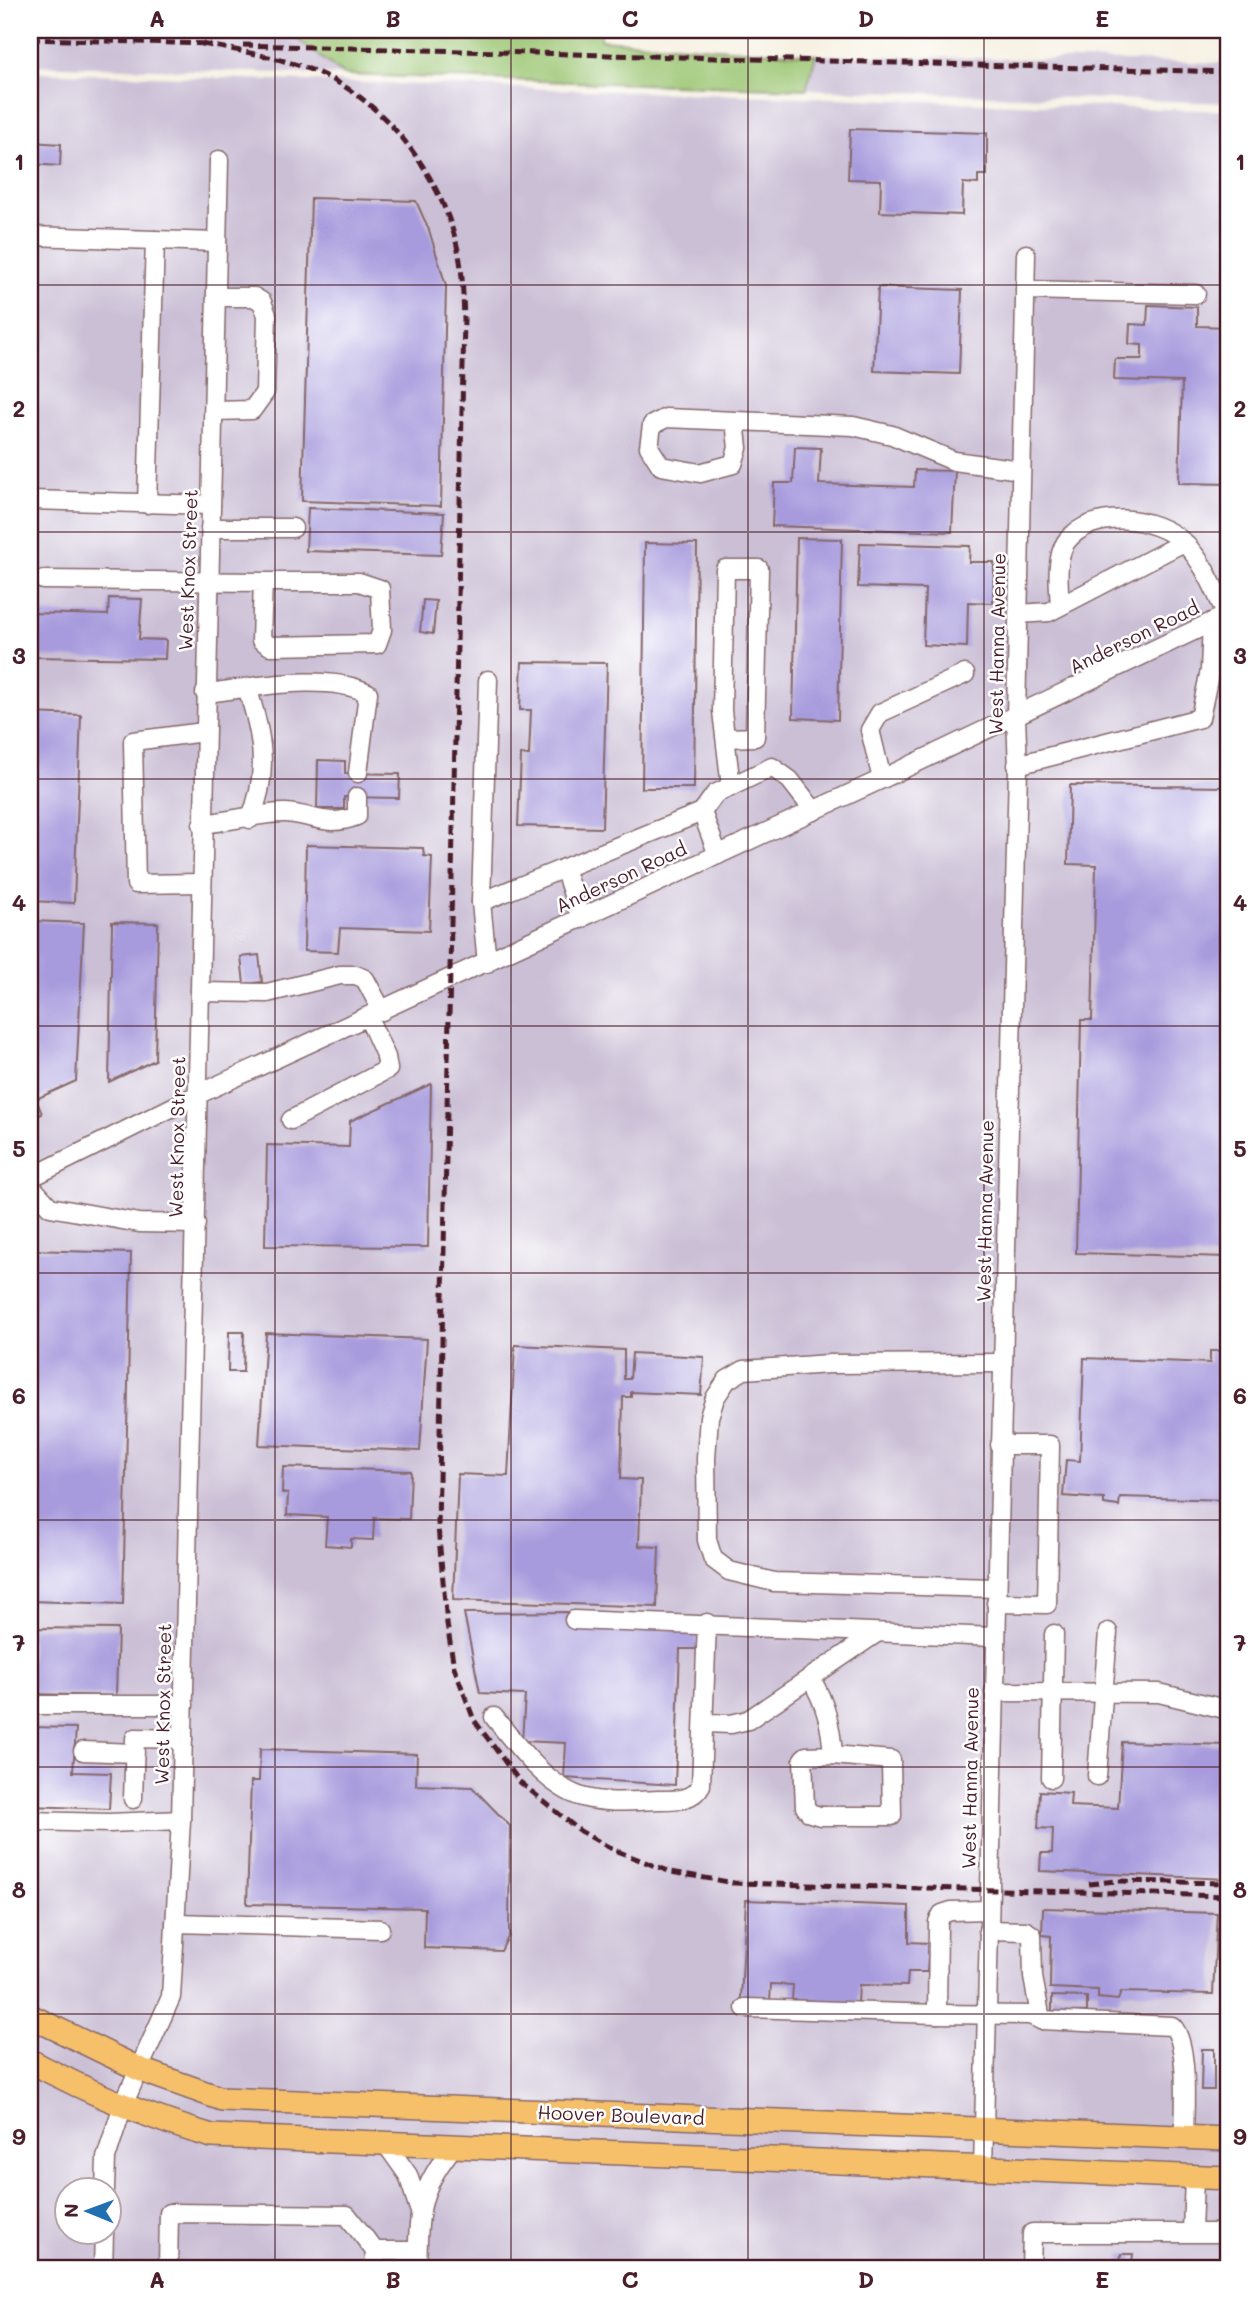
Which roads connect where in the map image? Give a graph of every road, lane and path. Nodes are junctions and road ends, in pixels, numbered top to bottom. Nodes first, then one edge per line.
1 (219, 160) dead end
2 (30, 236) edge
3 (155, 240) junction
4 (217, 242) junction
5 (1026, 254) dead end
6 (1025, 290) junction
7 (1196, 294) dead end
8 (216, 297) junction
9 (214, 411) junction
10 (735, 421) junction
11 (1021, 470) junction
12 (30, 500) edge
13 (147, 503) junction
14 (211, 505) junction
15 (210, 528) junction
16 (293, 528) dead end
17 (1184, 542) junction
18 (43, 580) dead end
19 (209, 580) junction
20 (263, 582) junction
21 (1060, 606) junction
22 (1018, 614) junction
23 (1223, 617) edge
24 (965, 674) dead end
25 (488, 680) dead end
26 (247, 688) junction
27 (205, 693) junction
28 (1016, 717) junction
29 (204, 733) junction
30 (726, 738) junction
31 (1017, 765) junction
32 (358, 773) dead end
33 (883, 779) junction
34 (731, 787) junction
35 (357, 797) dead end
36 (814, 811) junction
37 (702, 812) junction
38 (250, 819) junction
39 (202, 824) junction
40 (718, 855) junction
41 (564, 868) junction
42 (202, 883) junction
43 (481, 902) junction
44 (581, 919) junction
45 (487, 963) junction
46 (200, 992) junction
47 (375, 1014) junction
48 (199, 1094) junction
49 (291, 1121) dead end
50 (30, 1178) edge
51 (30, 1185) edge
52 (196, 1224) junction
53 (1002, 1363) junction
54 (1000, 1445) junction
55 (996, 1595) junction
56 (574, 1620) dead end
57 (707, 1623) junction
58 (1108, 1632) dead end
59 (875, 1634) junction
60 (1054, 1634) dead end
61 (995, 1637) junction
62 (811, 1679) junction
63 (994, 1692) junction
64 (1054, 1692) junction
65 (1105, 1692) junction
66 (30, 1705) edge
67 (184, 1705) junction
68 (1229, 1710) edge
69 (494, 1717) dead end
70 (704, 1723) junction
71 (183, 1739) junction
72 (83, 1751) dead end
73 (135, 1753) junction
74 (833, 1755) junction
75 (1097, 1776) dead end
76 (1051, 1778) dead end
77 (133, 1800) dead end
78 (181, 1819) junction
79 (30, 1821) edge
80 (988, 1910) junction
81 (175, 1923) junction
82 (380, 1929) dead end
83 (988, 1930) junction
84 (745, 2008) dead end
85 (937, 2014) junction
86 (30, 2016) edge
87 (986, 2016) junction
88 (1041, 2020) junction
89 (30, 2061) edge
90 (141, 2070) junction
91 (123, 2105) junction
92 (984, 2130) junction
93 (1184, 2139) junction
94 (1229, 2139) edge
95 (386, 2144) junction
96 (454, 2146) junction
97 (983, 2169) junction
98 (105, 2176) edge
99 (1194, 2177) junction
100 (1229, 2178) edge
101 (419, 2209) junction
102 (1192, 2232) junction
103 (1229, 2233) edge
104 (104, 2246) edge
105 (375, 2251) junction
106 (417, 2260) edge
107 (103, 2269) edge
108 (168, 2269) edge
109 (374, 2269) edge
110 (1031, 2269) edge

1 - 4 street, West Knox Street
2 - 3 street
3 - 4 street
3 - 13 street
4 - 8 street, West Knox Street
5 - 6 street, West Hanna Avenue
6 - 7 street
6 - 11 street, West Hanna Avenue
8 - 9 street, West Knox Street
8 - 9 street
9 - 14 street, West Knox Street
10 - 10 street
10 - 11 street
11 - 22 street, West Hanna Avenue
12 - 13 street
13 - 14 street
14 - 15 street, West Knox Street
15 - 16 street
15 - 19 street, West Knox Street
17 - 21 street
17 - 21 street
17 - 23 street
18 - 19 street
19 - 20 street
19 - 27 street, West Knox Street
20 - 20 street
21 - 22 street
22 - 28 street, West Hanna Avenue
23 - 28 street, Anderson Road
23 - 31 street
24 - 33 street
25 - 43 street
26 - 27 street
26 - 32 street
26 - 38 street
27 - 29 street, West Knox Street
28 - 31 street, West Hanna Avenue
28 - 33 street, Anderson Road
29 - 39 street, West Knox Street
29 - 42 street
30 - 30 street
30 - 34 street
31 - 53 street, West Hanna Avenue
33 - 36 street, Anderson Road
34 - 36 street
34 - 37 street
35 - 38 street
36 - 40 street, Anderson Road
37 - 40 street
37 - 41 street
38 - 39 street
39 - 42 street, West Knox Street
40 - 44 street, Anderson Road
41 - 43 street
41 - 44 street
42 - 46 street, West Knox Street
43 - 45 street
44 - 45 street, Anderson Road
45 - 47 street, Anderson Road
46 - 47 street
46 - 48 street, West Knox Street
47 - 48 street, Anderson Road
47 - 49 street
48 - 50 street, Anderson Road
48 - 52 street, West Knox Street
51 - 52 street
52 - 67 street, West Knox Street
53 - 54 street, West Hanna Avenue
53 - 55 street
54 - 55 street, West Hanna Avenue
54 - 55 street
55 - 61 street, West Hanna Avenue
56 - 57 street
57 - 59 street
57 - 70 street
58 - 65 street
59 - 61 street
59 - 62 street
60 - 64 street
61 - 63 street, West Hanna Avenue
62 - 70 street
62 - 74 street
63 - 64 street
63 - 80 street, West Hanna Avenue
64 - 65 street
64 - 76 street
65 - 68 street
65 - 75 street
66 - 67 street
67 - 71 street, West Knox Street
69 - 70 street
71 - 73 street
71 - 78 street, West Knox Street
72 - 73 street
73 - 77 street
74 - 74 street
78 - 79 street
78 - 81 street, West Knox Street
80 - 83 street, West Hanna Avenue
80 - 85 street
81 - 82 street
81 - 90 street, West Knox Street
83 - 87 street, West Hanna Avenue
83 - 88 street
84 - 85 street
85 - 87 street
86 - 90 main road, Hoover Boulevard
87 - 88 street
87 - 92 street, West Hanna Avenue
88 - 93 street
89 - 91 main road, Hoover Boulevard
90 - 91 street, West Knox Street
90 - 92 main road, Hoover Boulevard
91 - 95 main road, Hoover Boulevard
91 - 98 street, West Knox Street
92 - 93 main road, Hoover Boulevard
92 - 97 street, West Hanna Avenue
93 - 94 main road, Hoover Boulevard
95 - 96 main road, Hoover Boulevard
95 - 101 street
96 - 97 main road, Hoover Boulevard
96 - 101 street
97 - 99 main road, Hoover Boulevard
99 - 100 main road, Hoover Boulevard
99 - 102 street
101 - 106 street
102 - 103 street
102 - 110 street
104 - 107 street
105 - 106 street
105 - 108 street
105 - 109 street

